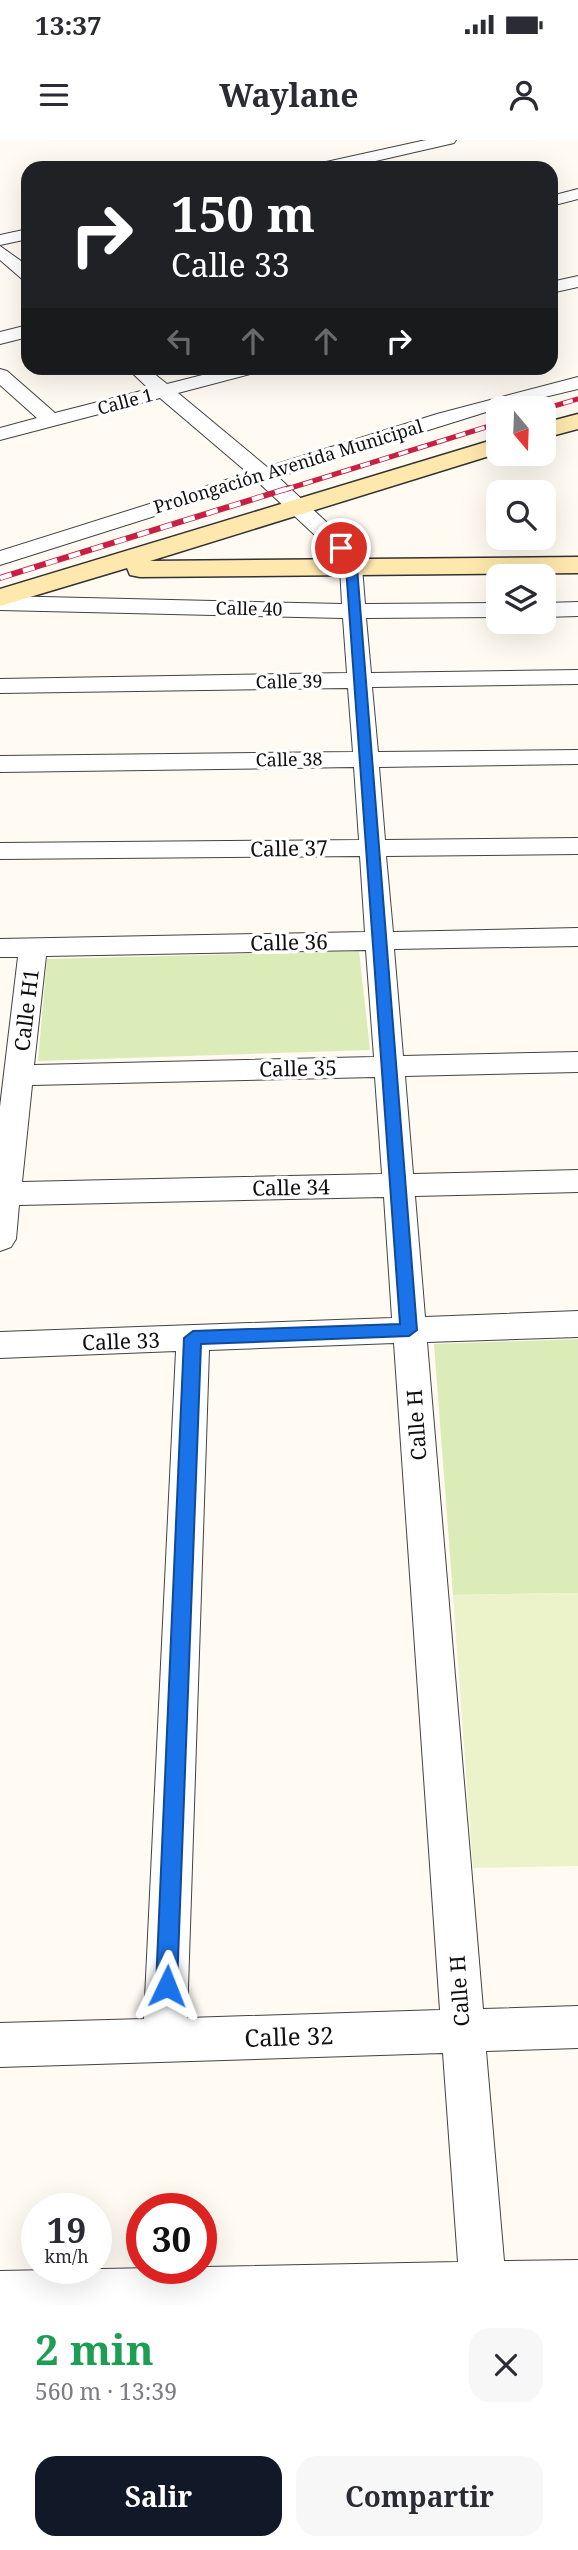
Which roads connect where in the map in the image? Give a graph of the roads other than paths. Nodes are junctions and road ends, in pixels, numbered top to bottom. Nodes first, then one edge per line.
1 (448, 140) edge
2 (354, 161) edge
3 (578, 194) edge
4 (558, 199) edge
5 (21, 236) edge
6 (0, 240) edge
7 (0, 251) edge
8 (21, 269) edge
9 (578, 281) edge
10 (558, 286) edge
11 (21, 333) edge
12 (0, 338) edge
13 (0, 375) edge
14 (145, 375) edge
15 (223, 375) edge
16 (578, 383) edge
17 (163, 390) junction
18 (51, 421) junction
19 (577, 424) edge
20 (556, 428) edge
21 (0, 434) edge
22 (486, 449) edge
23 (262, 474) junction
24 (296, 507) junction
25 (578, 546) edge
26 (161, 550) junction
27 (0, 558) edge
28 (346, 558) junction
29 (578, 565) edge
30 (96, 569) junction
31 (0, 600) edge
32 (578, 609) edge
33 (486, 610) edge
34 (556, 610) edge
35 (355, 611) junction
36 (578, 677) edge
37 (360, 680) junction
38 (0, 686) edge
39 (578, 757) edge
40 (366, 758) junction
41 (0, 764) edge
42 (578, 846) edge
43 (373, 847) junction
44 (0, 851) edge
45 (578, 937) edge
46 (380, 940) junction
47 (0, 948) edge
48 (33, 948) junction
49 (578, 1062) edge
50 (389, 1066) junction
51 (18, 1075) junction
52 (578, 1181) edge
53 (398, 1185) junction
54 (4, 1194) junction
55 (0, 1239) edge
56 (578, 1324) edge
57 (409, 1330) junction
58 (193, 1338) junction
59 (0, 1345) edge
60 (578, 2027) edge
61 (462, 2031) junction
62 (165, 2040) junction
63 (0, 2045) edge
64 (578, 2283) edge
65 (0, 2294) edge
66 (483, 2295) edge

1 - 2 street
3 - 4 street
5 - 6 street
7 - 8 street
9 - 10 street
11 - 12 street
13 - 18 street
14 - 17 street
15 - 17 street, Calle 1
16 - 23 street, Prolongación Avenida Municipal
17 - 18 street, Calle 1
17 - 23 street
18 - 21 street, Calle 1
19 - 20 street
22 - 24 street, Prolongación Avenida Municipal
23 - 24 street
23 - 27 street, Prolongación Avenida Municipal
24 - 26 street, Prolongación Avenida Municipal
24 - 28 street
25 - 28 street
26 - 28 street
26 - 30 street, Prolongación Avenida Municipal
28 - 29 street
28 - 30 street
28 - 35 street, Calle H
30 - 31 street, Prolongación Avenida Municipal
31 - 35 street, Calle 40
32 - 34 street
33 - 35 street, Calle 40
35 - 37 street, Calle H
36 - 37 street, Calle 39
37 - 38 street, Calle 39
37 - 40 street, Calle H
39 - 40 street, Calle 38
40 - 41 street, Calle 38
40 - 43 street, Calle H
42 - 43 street, Calle 37
43 - 44 street, Calle 37
43 - 46 street, Calle H
45 - 46 street, Calle 36
46 - 48 street, Calle 36
46 - 50 street, Calle H
47 - 48 street, Calle 36
48 - 51 street, Calle H1
49 - 50 street, Calle 35
50 - 51 street, Calle 35
50 - 53 street, Calle H
51 - 54 street, Calle H1
52 - 53 street, Calle 34
53 - 54 street, Calle 34
53 - 57 street, Calle H
54 - 55 street, Calle H1
56 - 57 street, Calle 33
57 - 58 street, Calle 33
57 - 61 street, Calle H
58 - 59 street, Calle 33
58 - 62 street
60 - 61 street, Calle 32
61 - 62 street, Calle 32
61 - 66 street, Calle H
62 - 63 street, Calle 32
64 - 66 street
65 - 66 street

